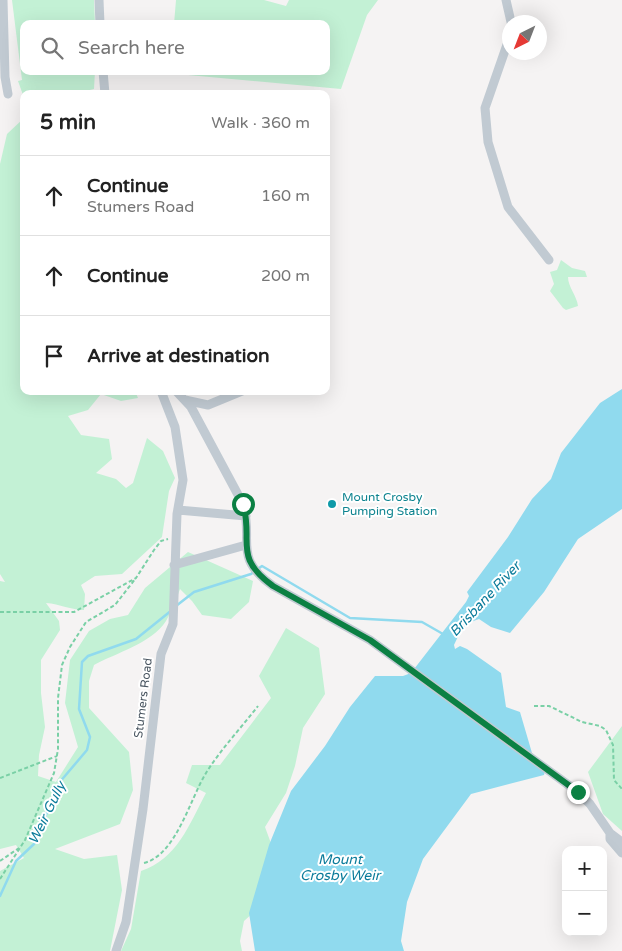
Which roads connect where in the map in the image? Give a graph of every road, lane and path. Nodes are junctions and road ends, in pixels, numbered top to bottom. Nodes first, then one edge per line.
1 (3, 0) edge
2 (100, 0) edge
3 (506, 0) edge
4 (509, 15) edge
5 (100, 20) edge
6 (502, 59) edge
7 (103, 75) edge
8 (105, 90) edge
9 (8, 94) dead end
10 (549, 260) dead end
11 (163, 395) edge
12 (180, 395) edge
13 (232, 395) edge
14 (185, 400) junction
15 (178, 510) junction
16 (246, 516) junction
17 (175, 538) junction
18 (246, 545) junction
19 (174, 565) junction
20 (136, 578) junction
21 (0, 612) edge
22 (258, 706) dead end
23 (534, 706) dead end
24 (57, 756) junction
25 (0, 778) edge
26 (622, 789) edge
27 (610, 833) junction
28 (622, 842) edge
29 (21, 847) junction
30 (622, 853) edge
31 (0, 861) edge
32 (135, 862) junction
33 (0, 879) edge
34 (116, 951) edge

1 - 9 street
2 - 5 street
3 - 4 street
6 - 10 street
7 - 8 street
11 - 15 street, Stumers Road
12 - 14 street
13 - 14 street
14 - 16 street
15 - 16 street
15 - 17 street, Stumers Road
16 - 18 street
17 - 19 street, Stumers Road
17 - 20 path
18 - 19 street
18 - 27 street
19 - 32 street, Stumers Road
20 - 21 path
20 - 24 path
22 - 32 path
23 - 26 path
24 - 25 path
24 - 29 path
27 - 28 street
27 - 30 street
29 - 31 path
29 - 33 path
32 - 34 street, Stumers Road

